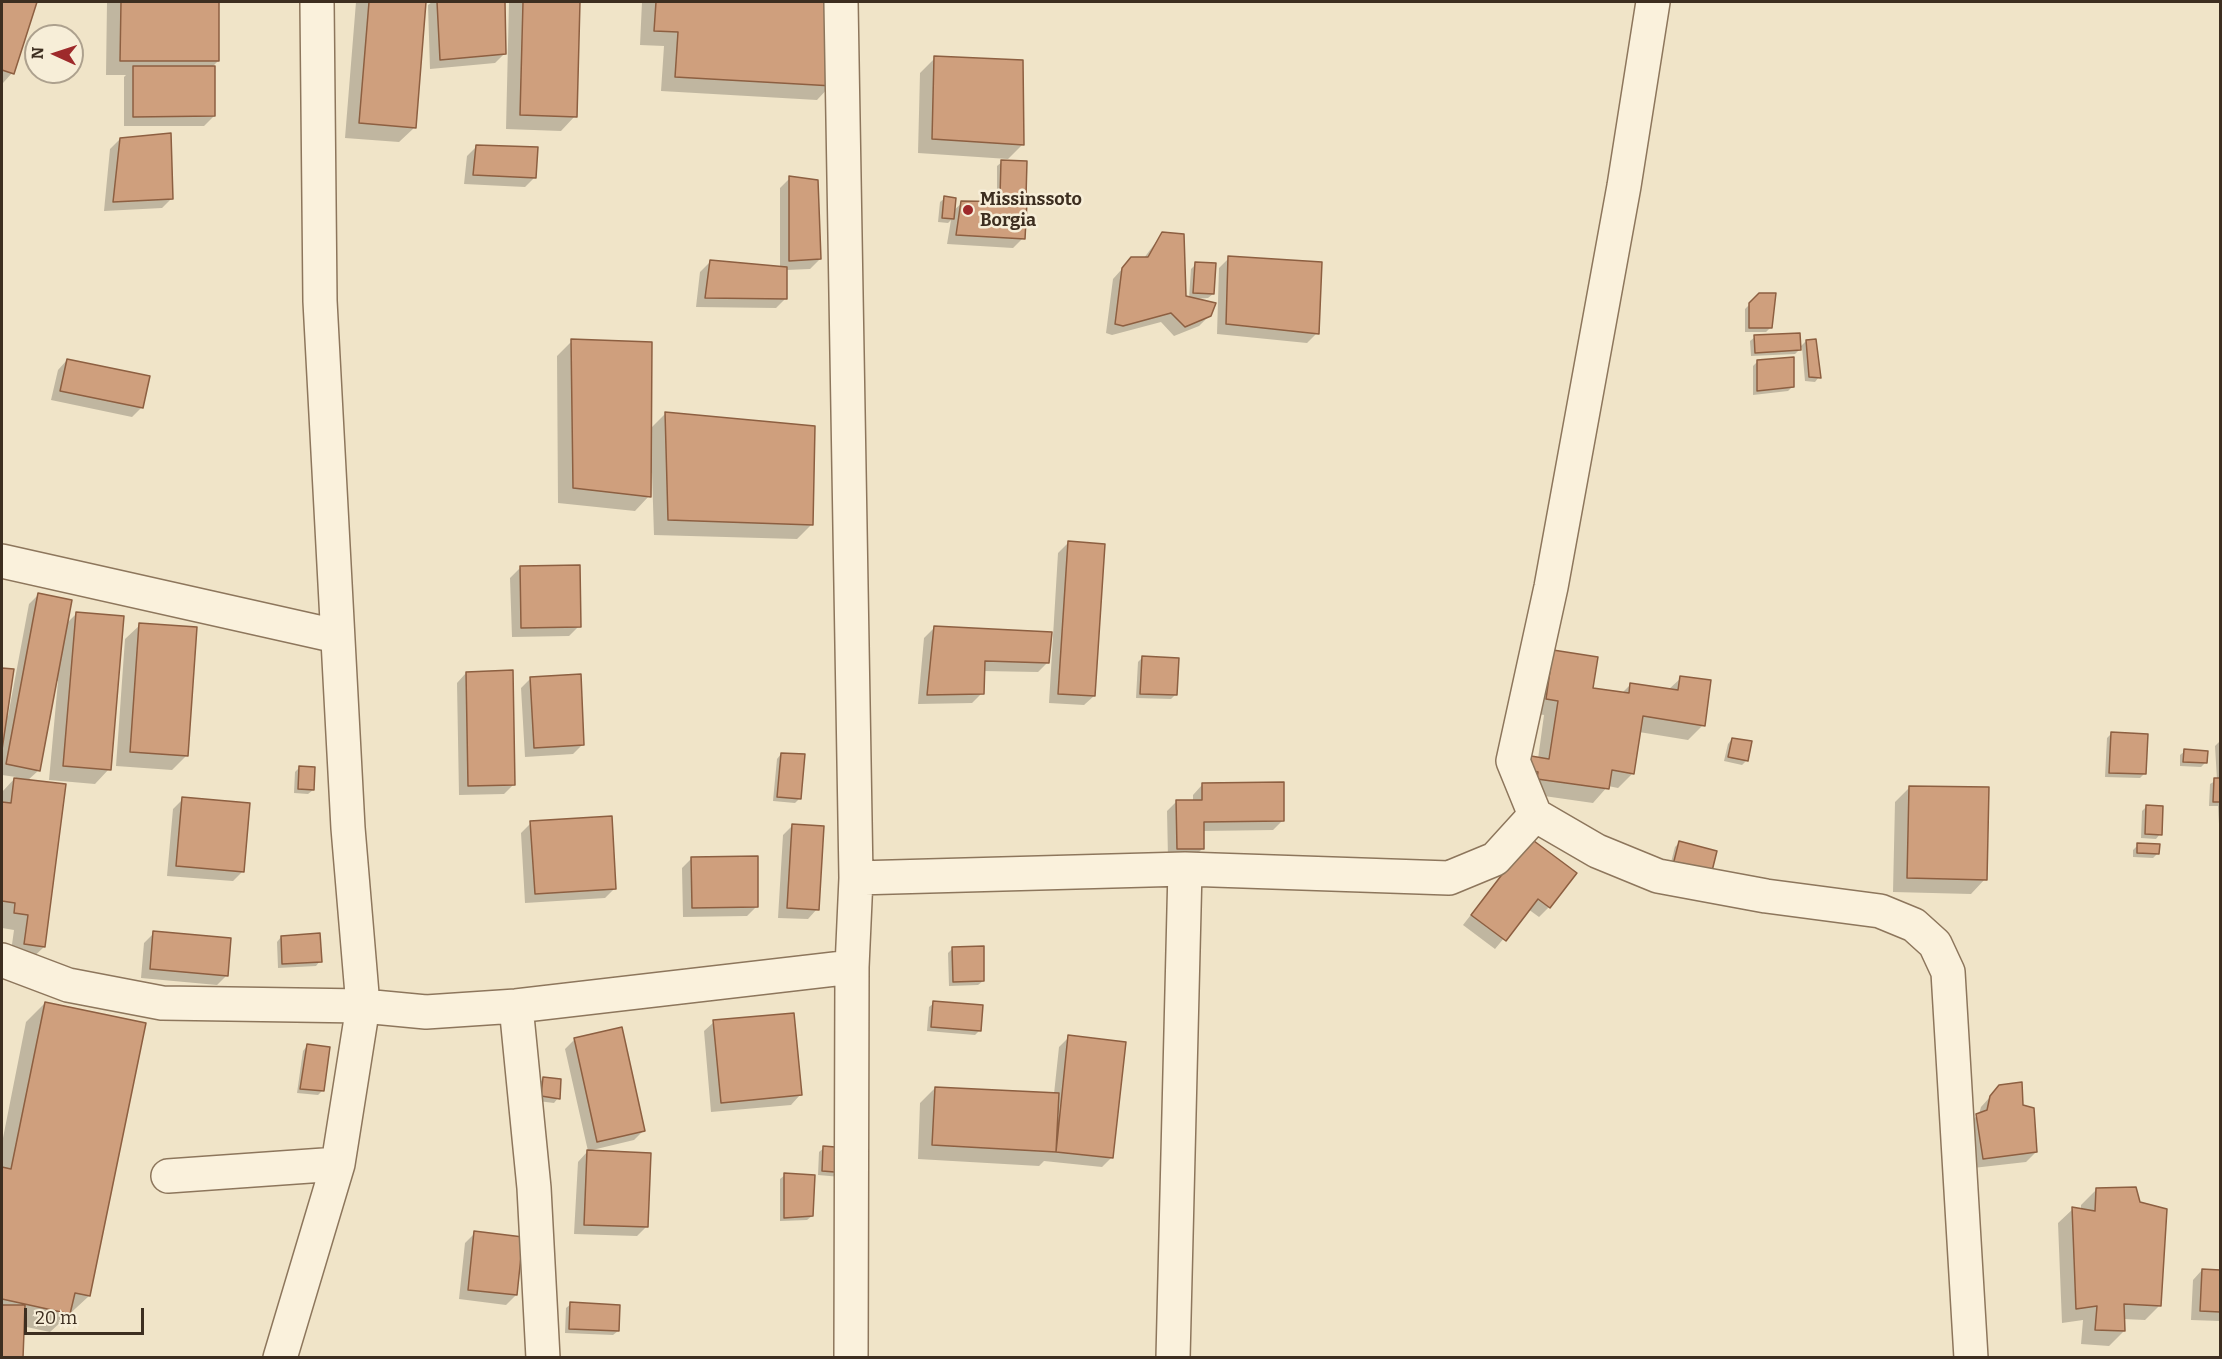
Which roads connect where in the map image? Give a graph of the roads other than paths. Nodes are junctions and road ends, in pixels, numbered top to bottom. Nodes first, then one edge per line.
1 (317, 2) edge
2 (841, 2) edge
3 (1653, 2) edge
4 (2, 561) edge
5 (336, 636) junction
6 (1535, 815) junction
7 (1185, 869) junction
8 (856, 878) junction
9 (2, 960) edge
10 (852, 967) junction
11 (363, 1006) junction
12 (516, 1006) junction
13 (338, 1164) junction
14 (168, 1176) dead end
15 (280, 1358) edge
16 (543, 1358) edge
17 (851, 1358) edge
18 (1173, 1358) edge
19 (1971, 1358) edge

1 - 5 street
2 - 8 street
3 - 6 street
4 - 5 street
5 - 11 street
6 - 7 street
6 - 19 street
7 - 8 street
7 - 18 street
8 - 10 street
9 - 11 street
10 - 12 street
10 - 17 street
11 - 12 street
11 - 13 street
12 - 16 street
13 - 14 street
13 - 15 street

